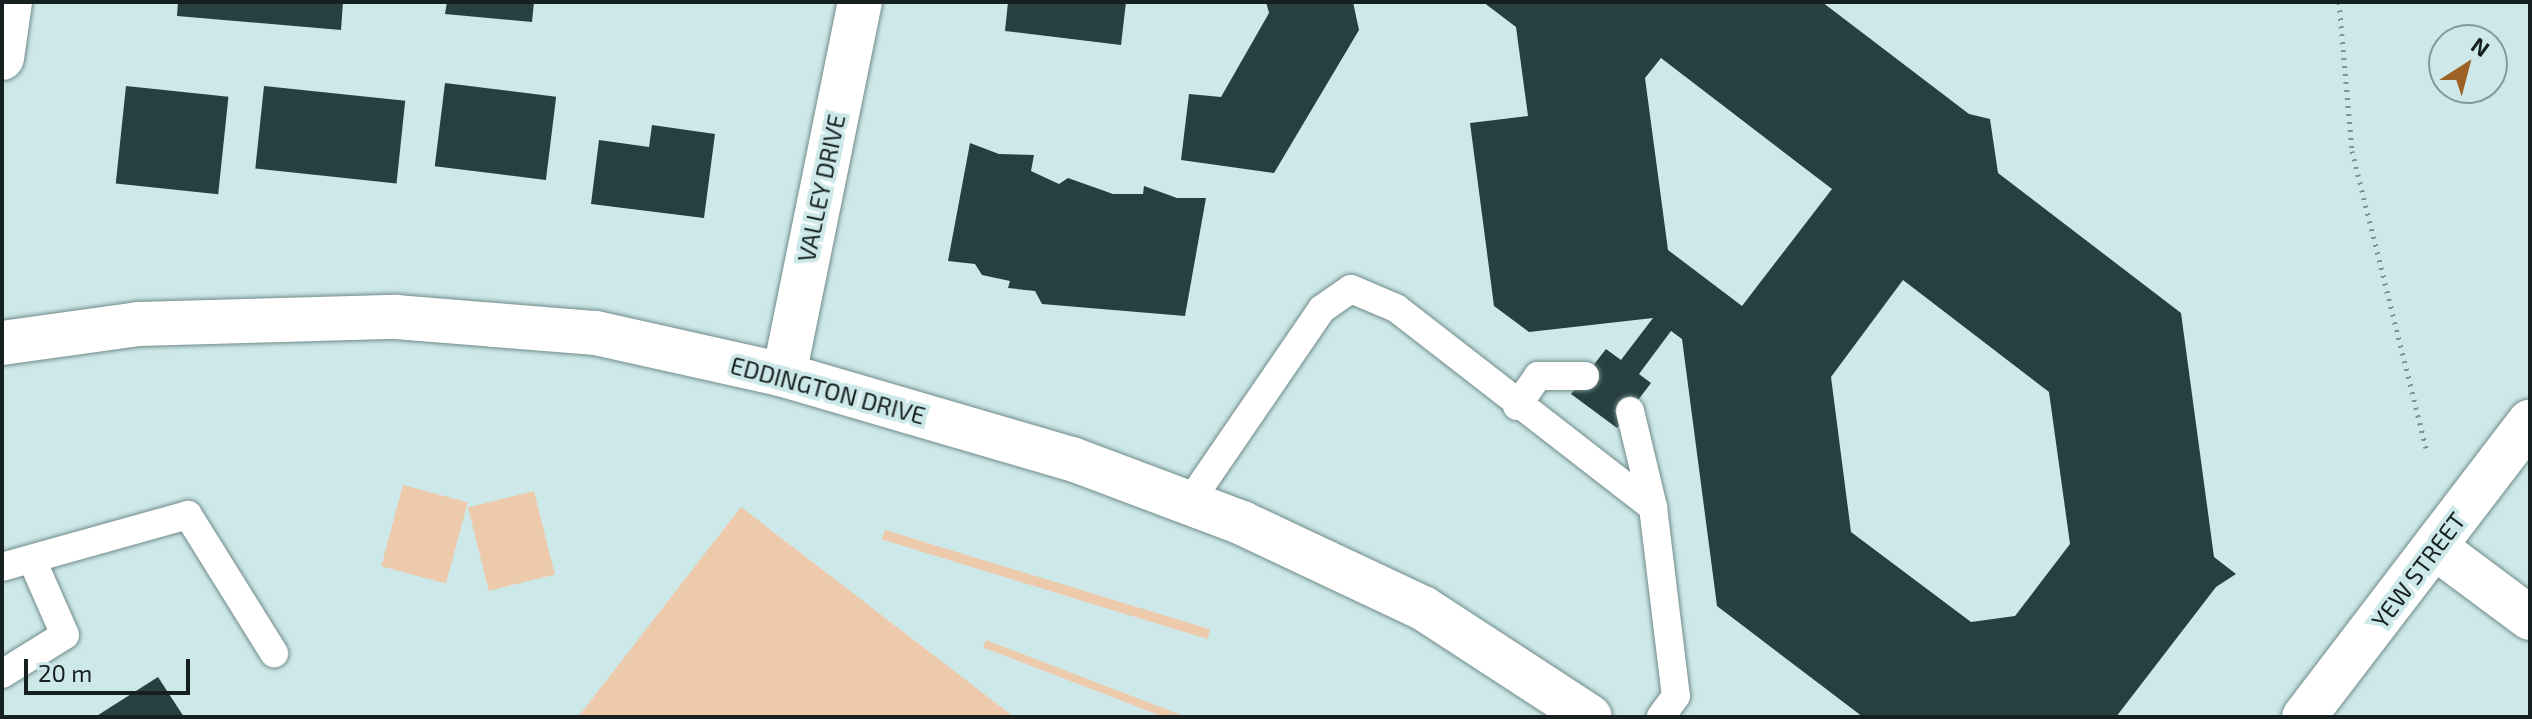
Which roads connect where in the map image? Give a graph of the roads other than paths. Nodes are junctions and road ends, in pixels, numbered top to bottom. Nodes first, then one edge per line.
1 (10, 2) edge
2 (860, 2) edge
3 (2, 58) edge
4 (2, 343) edge
5 (784, 375) junction
6 (1585, 376) dead end
7 (1517, 406) junction
8 (1630, 411) dead end
9 (2530, 421) edge
10 (1189, 503) junction
11 (1653, 507) junction
12 (2436, 548) junction
13 (32, 560) junction
14 (2, 567) edge
15 (2530, 618) edge
16 (274, 653) dead end
17 (2, 674) edge
18 (1590, 717) edge
19 (1661, 717) edge
20 (2304, 717) edge

1 - 3 street
2 - 5 street, VALLEY DRIVE
4 - 5 street, EDDINGTON DRIVE
5 - 10 street, EDDINGTON DRIVE
6 - 7 lane
7 - 10 lane
7 - 11 lane
8 - 11 lane
9 - 12 street, YEW STREET
10 - 18 street, EDDINGTON DRIVE
11 - 19 lane
12 - 15 street
12 - 20 street, YEW STREET
13 - 14 lane
13 - 16 lane
13 - 17 lane

